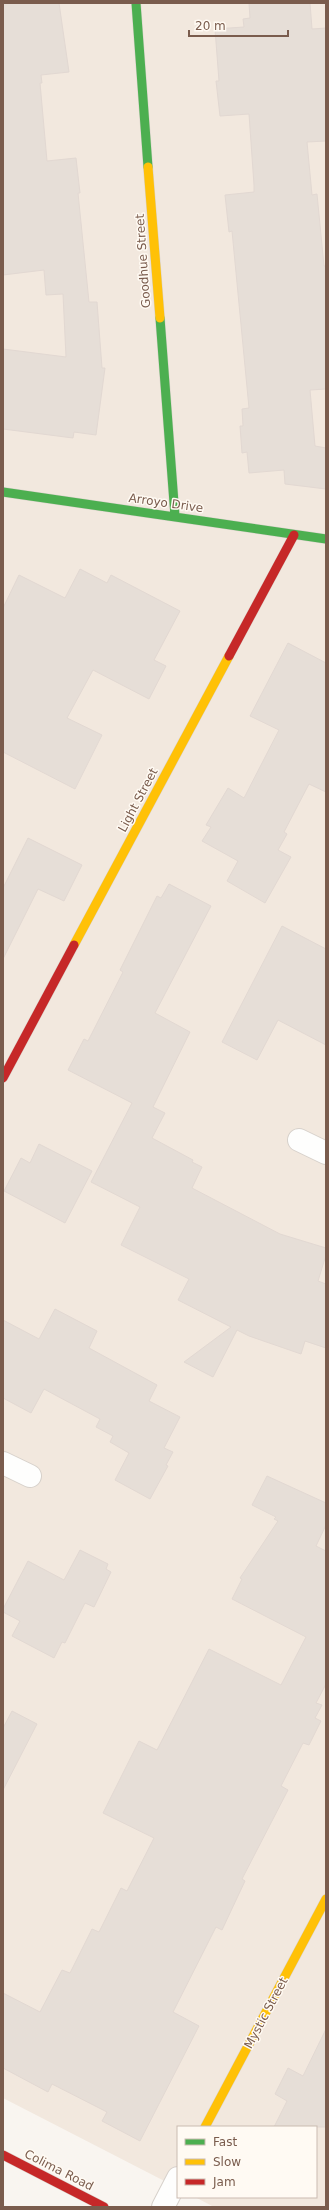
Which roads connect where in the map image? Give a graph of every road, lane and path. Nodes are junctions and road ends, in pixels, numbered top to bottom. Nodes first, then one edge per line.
1 (136, 3) edge
2 (3, 492) edge
3 (175, 516) junction
4 (294, 535) junction
5 (326, 539) edge
6 (3, 1078) edge
7 (299, 1140) dead end
8 (326, 1154) edge
9 (3, 1463) edge
10 (30, 1476) dead end
11 (326, 1899) edge
12 (206, 2126) edge
13 (3, 2155) edge
14 (177, 2180) edge
15 (104, 2207) edge
16 (163, 2207) edge

1 - 3 street, Goodhue Street
2 - 3 street, Arroyo Drive
3 - 4 street, Arroyo Drive
4 - 5 street, Arroyo Drive
4 - 6 street, Light Street
7 - 8 street
9 - 10 street
11 - 12 street, Mystic Street
13 - 15 street, Colima Road
14 - 16 street

